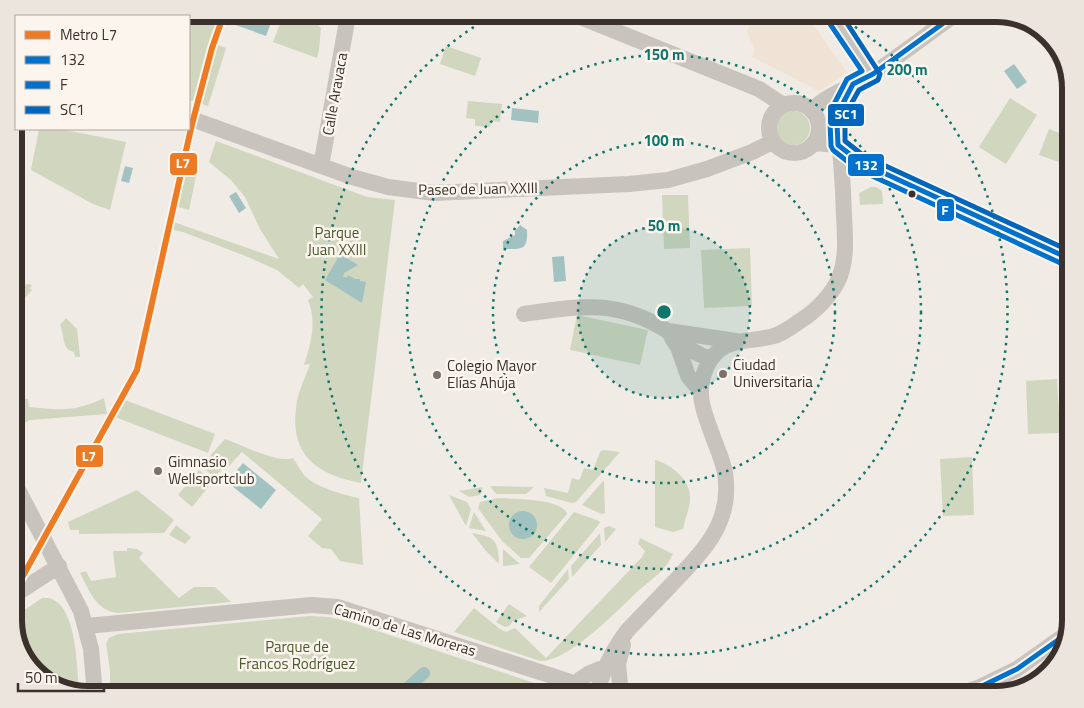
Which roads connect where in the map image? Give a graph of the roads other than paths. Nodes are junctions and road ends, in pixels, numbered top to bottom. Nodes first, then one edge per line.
1 (347, 22) edge
2 (593, 22) edge
3 (837, 22) edge
4 (945, 22) edge
5 (873, 74) junction
6 (854, 84) junction
7 (783, 105) junction
8 (812, 110) junction
9 (190, 118) edge
10 (772, 142) junction
11 (815, 142) junction
12 (838, 145) junction
13 (860, 162) junction
14 (321, 166) junction
15 (843, 188) junction
16 (1062, 254) edge
17 (524, 314) dead end
18 (666, 330) junction
19 (684, 334) junction
20 (736, 341) junction
21 (711, 358) junction
22 (700, 390) junction
23 (23, 499) edge
24 (59, 566) junction
25 (23, 590) edge
26 (86, 626) junction
27 (627, 631) junction
28 (1058, 640) edge
29 (94, 686) edge
30 (581, 686) edge
31 (590, 686) edge
32 (620, 686) edge
33 (982, 686) edge

1 - 14 street, Calle Aravaca
2 - 7 street
3 - 5 street
4 - 5 street
5 - 6 street
6 - 8 street
6 - 12 street
7 - 8 street
7 - 10 street
8 - 11 street
9 - 14 street, Paseo de Juan XXIII
10 - 11 street
10 - 14 street, Paseo de Juan XXIII
11 - 12 street
12 - 13 street
12 - 15 street
13 - 15 street
13 - 16 street
15 - 20 street
17 - 18 street
18 - 19 street
18 - 21 street
18 - 22 street
19 - 20 street
19 - 21 street
20 - 21 street
21 - 22 street
22 - 27 street
23 - 24 street
24 - 25 street
24 - 26 street
26 - 29 street
26 - 30 street, Camino de Las Moreras
27 - 31 street
27 - 32 street
28 - 33 street

